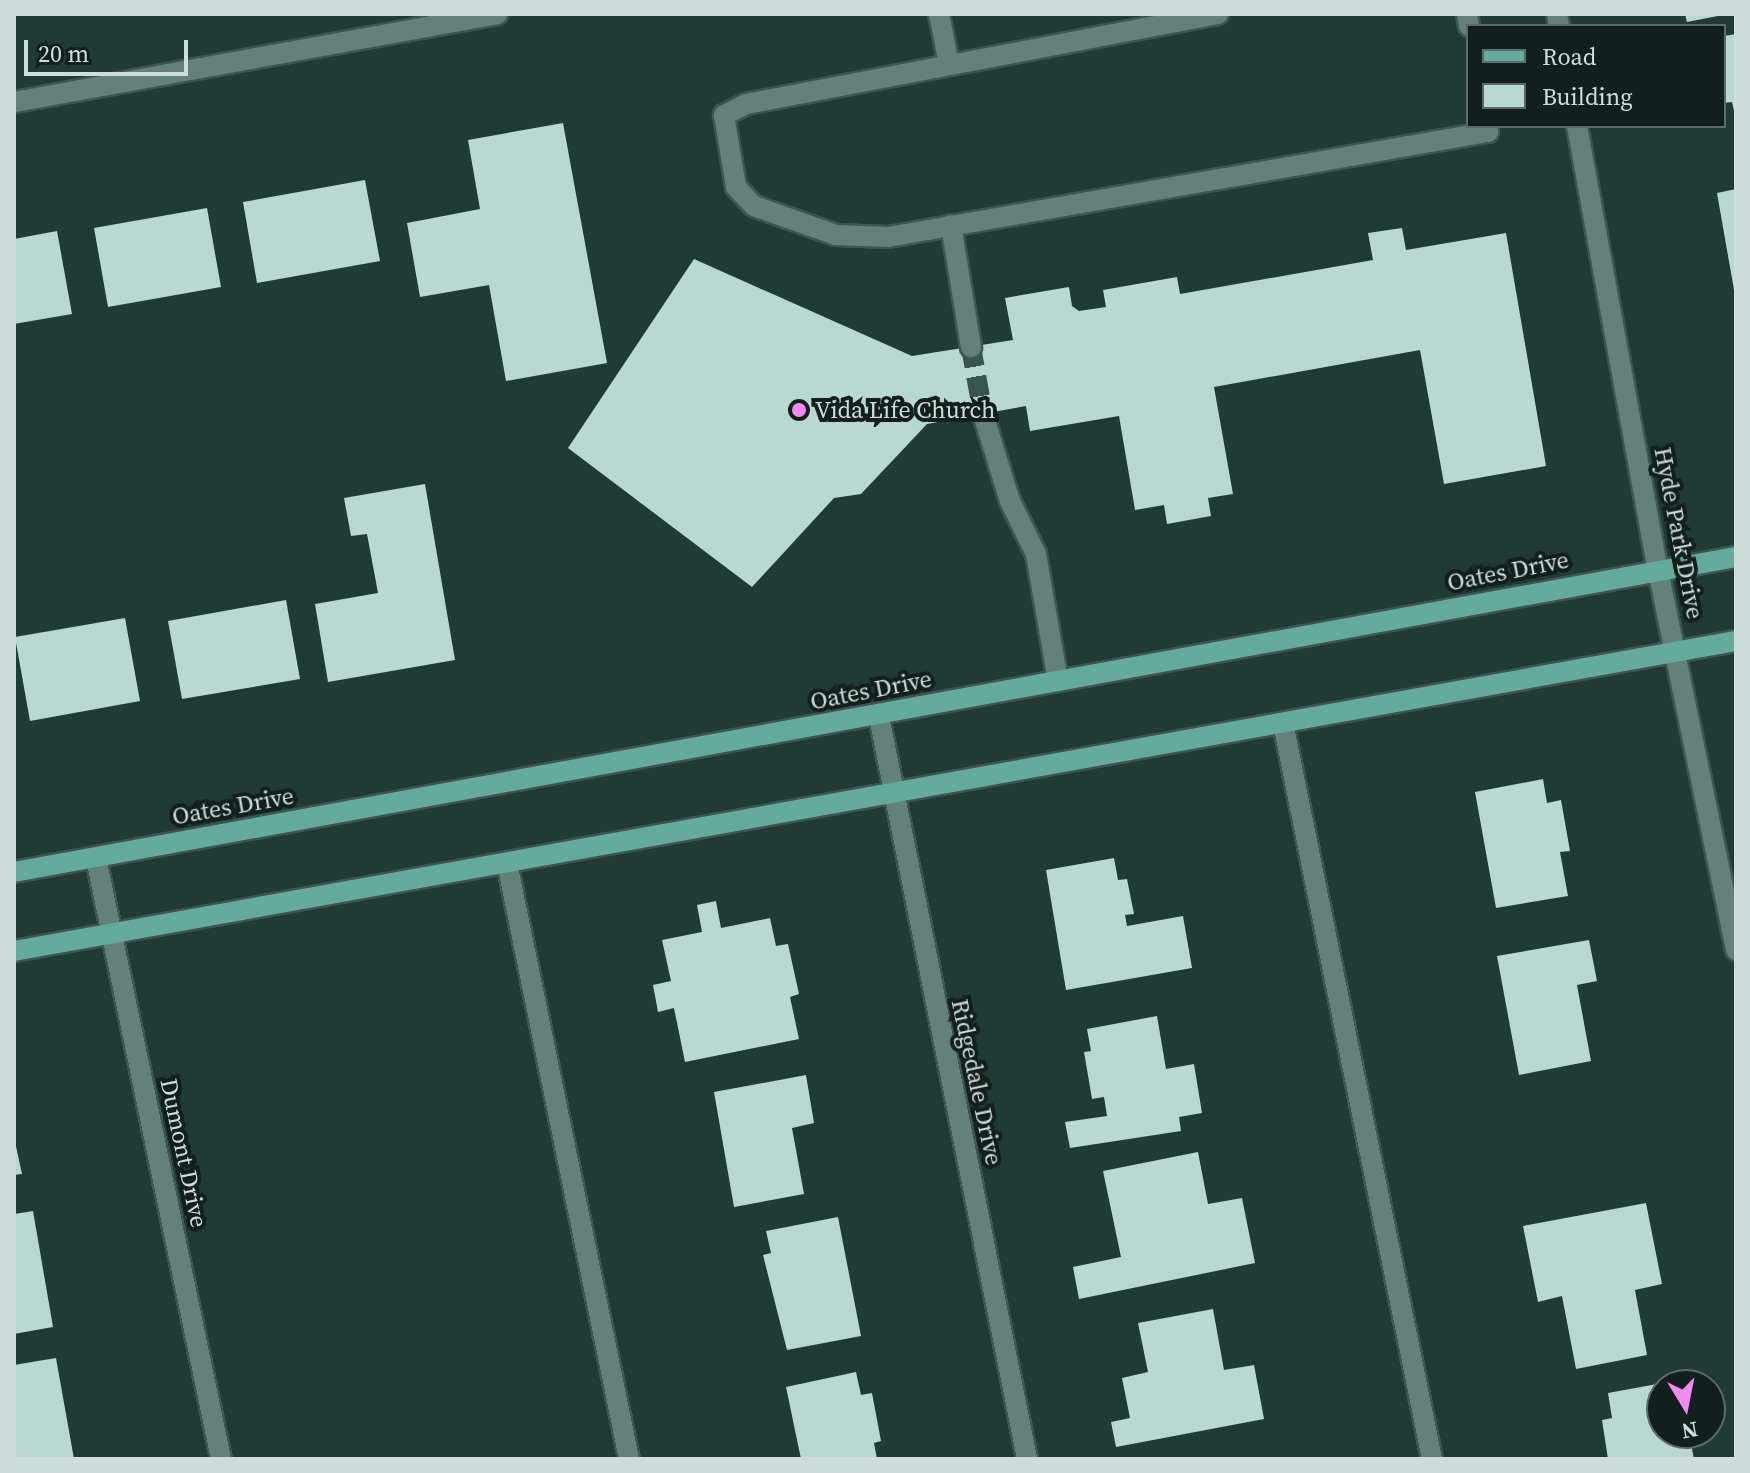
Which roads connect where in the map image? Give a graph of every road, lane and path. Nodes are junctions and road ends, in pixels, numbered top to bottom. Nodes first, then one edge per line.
1 (497, 14) edge
2 (939, 14) edge
3 (1218, 14) edge
4 (949, 64) junction
5 (14, 102) edge
6 (1487, 128) edge
7 (1577, 128) edge
8 (951, 225) junction
9 (971, 347) tunnel mouth
10 (983, 414) tunnel mouth
11 (1736, 557) edge
12 (1658, 570) junction
13 (1736, 641) edge
14 (1676, 652) junction
15 (1058, 681) junction
16 (879, 716) junction
17 (1283, 723) junction
18 (892, 794) junction
19 (96, 858) junction
20 (507, 863) junction
21 (14, 872) edge
22 (112, 934) junction
23 (1736, 950) edge
24 (14, 951) edge
25 (221, 1459) edge
26 (629, 1459) edge
27 (1027, 1459) edge
28 (1432, 1459) edge

1 - 5 street
2 - 4 street
3 - 4 street
4 - 8 street
6 - 8 street
7 - 12 street, Hyde Park Drive
8 - 9 street
10 - 15 street
11 - 12 main road, Oates Drive
12 - 14 street, Hyde Park Drive
12 - 15 main road, Oates Drive
13 - 14 main road
14 - 17 main road
14 - 23 street, Hyde Park Drive
15 - 16 main road, Oates Drive
16 - 18 street, Ridgedale Drive
16 - 19 main road, Oates Drive
17 - 18 main road
17 - 28 street
18 - 20 main road
18 - 27 street, Ridgedale Drive
19 - 21 main road, Oates Drive
19 - 22 street, Dumont Drive
20 - 22 main road
20 - 26 street
22 - 24 main road
22 - 25 street, Dumont Drive

